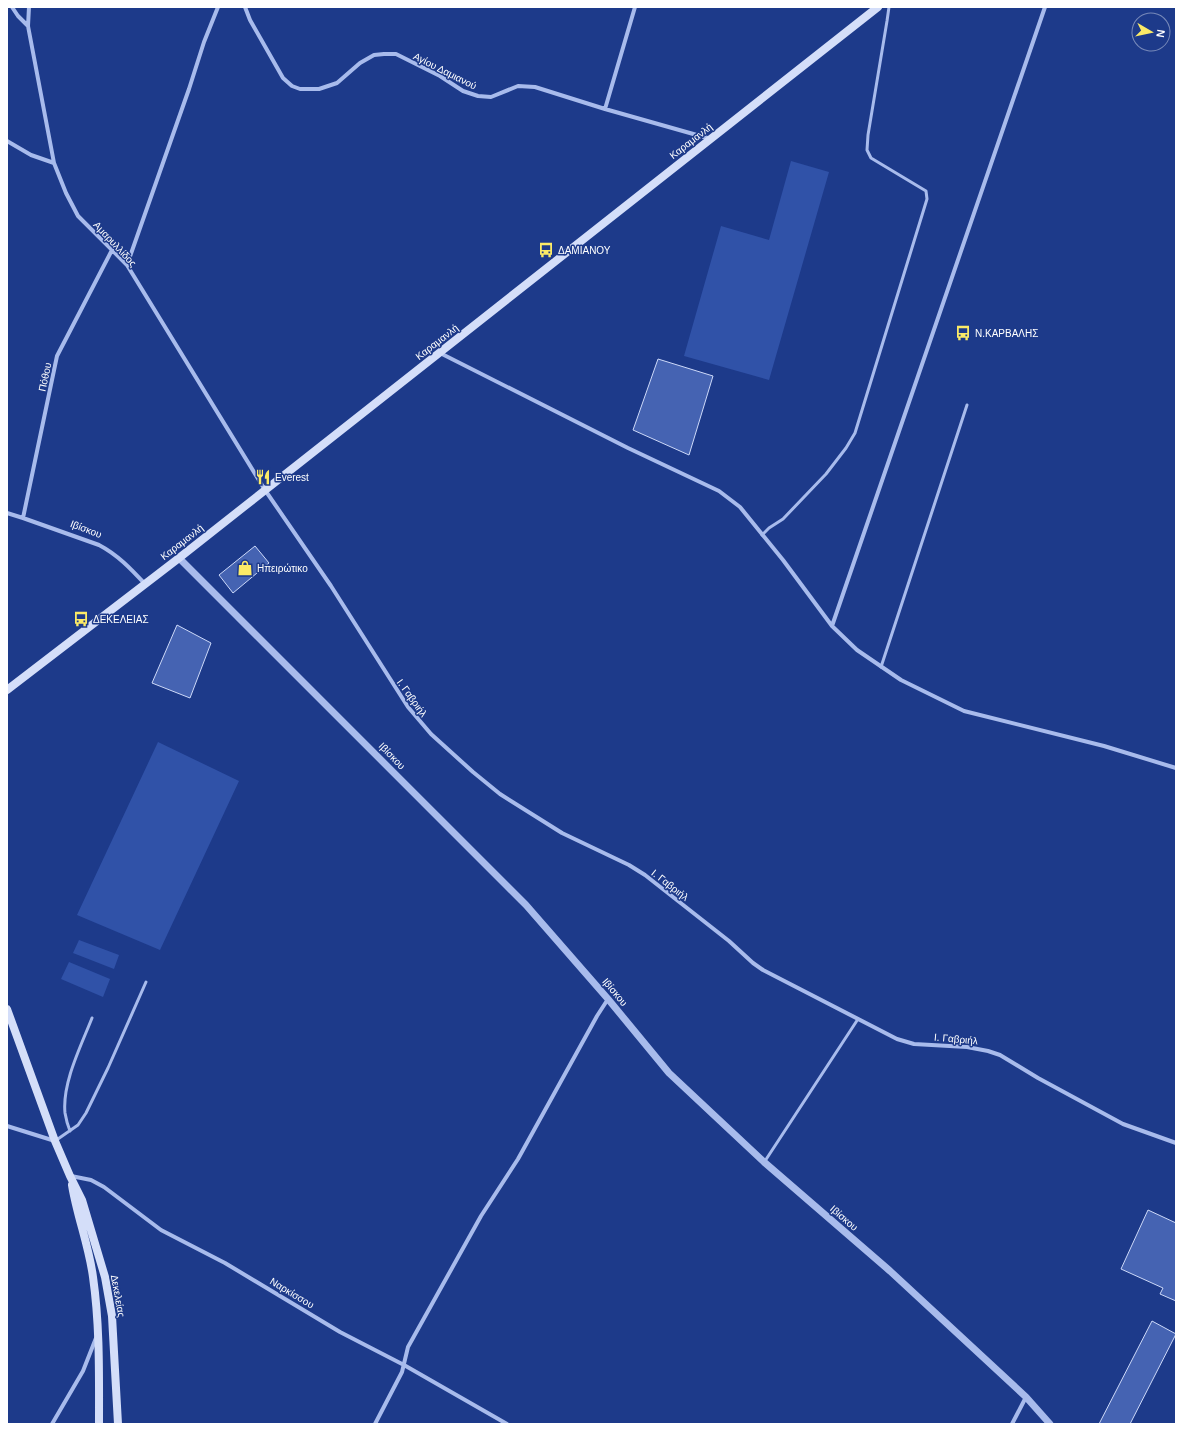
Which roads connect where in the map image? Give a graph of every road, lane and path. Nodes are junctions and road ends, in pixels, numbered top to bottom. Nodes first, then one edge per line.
1 (12, 7) edge
2 (29, 7) edge
3 (218, 7) edge
4 (245, 7) edge
5 (635, 7) edge
6 (878, 7) edge
7 (888, 7) edge
8 (1045, 7) edge
9 (28, 26) junction
10 (605, 109) junction
11 (711, 139) junction
12 (7, 141) edge
13 (54, 163) junction
14 (112, 250) junction
15 (127, 265) junction
16 (440, 352) junction
17 (967, 405) dead end
18 (265, 490) junction
19 (7, 513) edge
20 (23, 518) junction
21 (762, 535) junction
22 (179, 558) junction
23 (145, 584) junction
24 (832, 626) junction
25 (881, 667) junction
26 (7, 690) edge
27 (1176, 768) edge
28 (146, 982) dead end
29 (608, 999) junction
30 (7, 1009) edge
31 (92, 1018) dead end
32 (858, 1019) junction
33 (7, 1126) edge
34 (70, 1131) junction
35 (56, 1141) junction
36 (1176, 1143) edge
37 (764, 1162) junction
38 (70, 1176) junction
39 (98, 1334) junction
40 (404, 1365) junction
41 (1026, 1397) junction
42 (52, 1424) edge
43 (99, 1424) edge
44 (118, 1424) edge
45 (375, 1424) edge
46 (507, 1424) edge
47 (1012, 1424) edge
48 (1050, 1424) edge

1 - 9 street
2 - 9 street, Αμαρυλλίδος
3 - 15 street
4 - 10 street, Αγίου Δαμιανού
5 - 10 street
6 - 11 main road, Καραμανλή
7 - 21 lane
8 - 24 street
9 - 13 street, Αμαρυλλίδος
10 - 11 street, Αγίου Δαμιανού
11 - 16 main road, Καραμανλή
12 - 13 street
13 - 14 street, Αμαρυλλίδος
14 - 15 street, Αμαρυλλίδος
14 - 20 street, Πόθου
15 - 18 street, Αμαρυλλίδος
16 - 18 main road, Καραμανλή
16 - 21 street
17 - 25 lane
18 - 22 main road, Καραμανλή
18 - 32 street, Ι. Γαβριήλ
19 - 20 street, Ιβίσκου
20 - 23 street, Ιβίσκου
21 - 24 street
22 - 23 main road, Καραμανλή
22 - 29 street, Ιβίσκου
23 - 26 main road, Καραμανλή
24 - 25 street
25 - 27 street
28 - 34 lane
29 - 37 street, Ιβίσκου
29 - 40 street
30 - 35 main road, Δεκελείας
31 - 34 lane
32 - 36 street, Ι. Γαβριήλ
32 - 37 lane
33 - 35 street
34 - 35 lane
35 - 38 main road, Δεκελείας
37 - 41 street, Ιβίσκου
38 - 39 main road, Δεκελείας
38 - 40 street, Ναρκίσσου
38 - 44 main road, Δεκελείας
39 - 42 street
39 - 43 main road, Δεκελείας
40 - 45 street
40 - 46 street, Ναρκίσσου
41 - 47 street
41 - 48 street, Ιβίσκου

